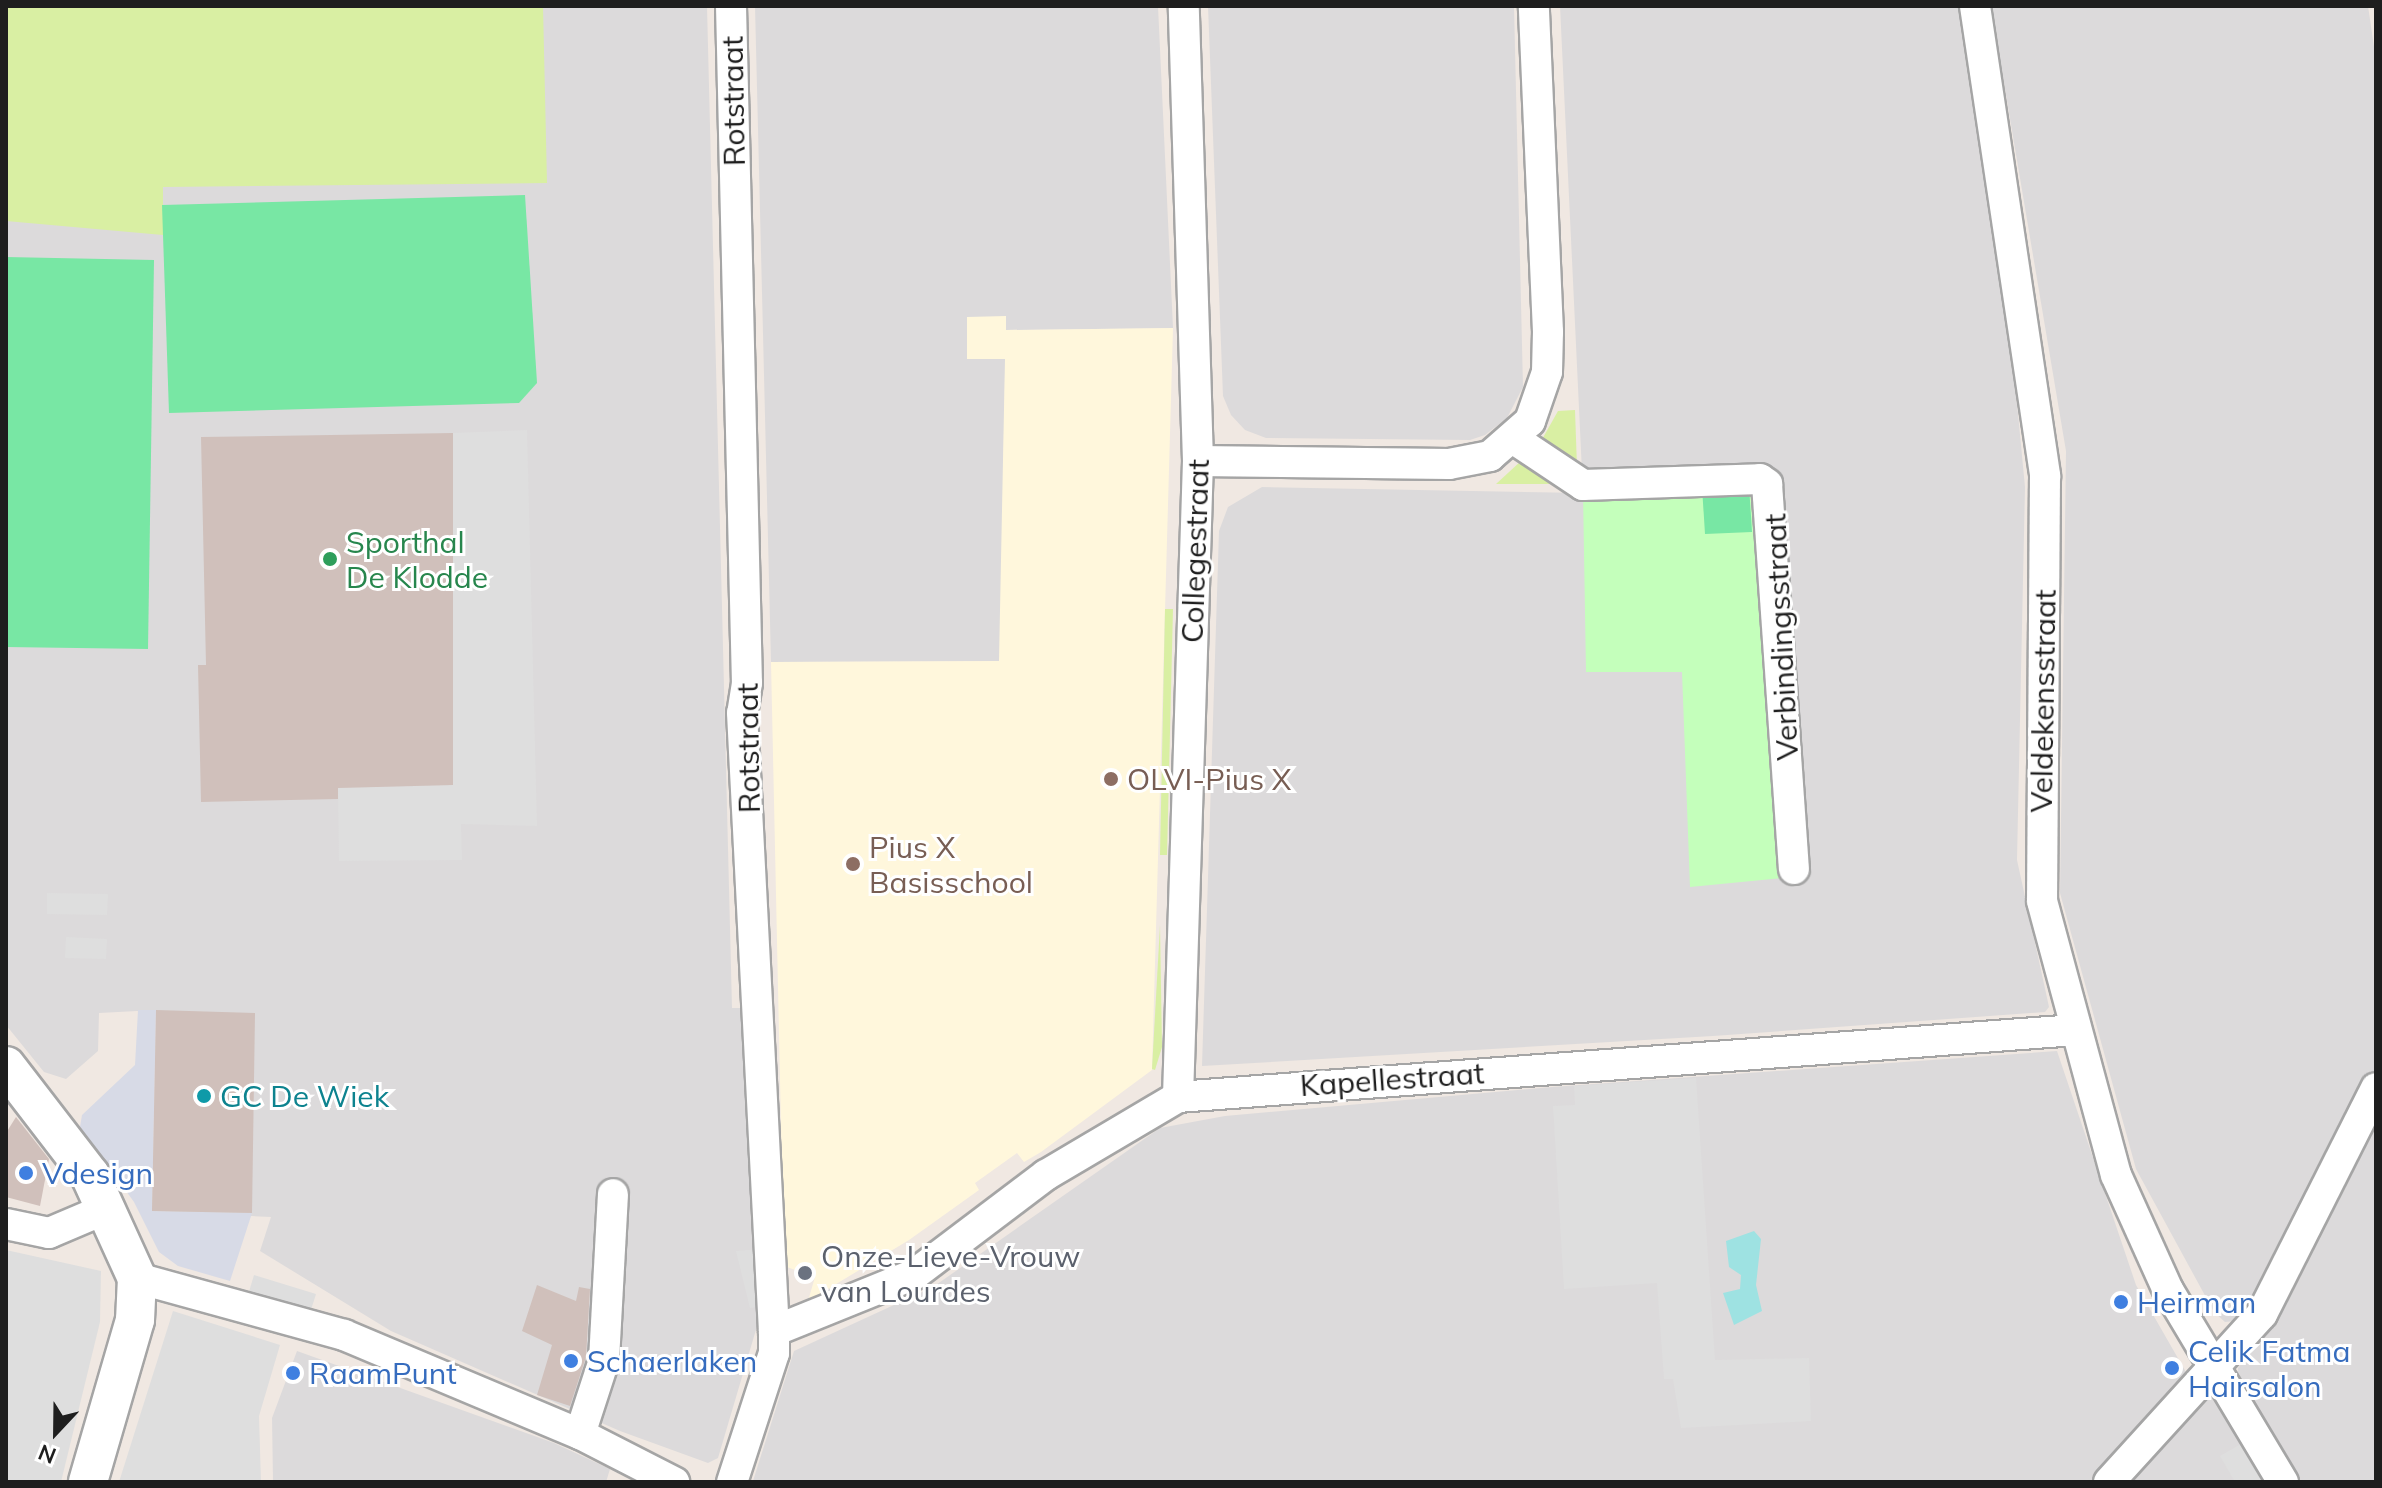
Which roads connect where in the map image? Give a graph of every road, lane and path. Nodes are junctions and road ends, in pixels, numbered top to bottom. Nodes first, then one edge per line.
1 (731, 6) edge
2 (1184, 6) edge
3 (1534, 6) edge
4 (1975, 6) edge
5 (1514, 439) junction
6 (1198, 461) junction
7 (1794, 869) dead end
8 (2075, 1030) junction
9 (6, 1066) edge
10 (2376, 1088) edge
11 (1178, 1097) junction
12 (613, 1194) dead end
13 (108, 1208) junction
14 (6, 1224) edge
15 (137, 1278) junction
16 (774, 1331) junction
17 (2216, 1366) junction
18 (580, 1434) junction
19 (654, 1478) edge
20 (88, 1482) edge
21 (732, 1482) edge
22 (2109, 1482) edge
23 (2283, 1482) edge

1 - 16 street, Rotstraat
2 - 6 street, Collegestraat
3 - 5 street
4 - 8 street, Veldekensstraat
5 - 6 street
5 - 7 street, Verbindingsstraat
6 - 11 street, Collegestraat
8 - 11 street, Kapellestraat
8 - 17 street, Veldekensstraat
9 - 13 street
10 - 17 street
11 - 16 street, Kapellestraat
12 - 18 street
13 - 14 street
13 - 15 street
15 - 18 street
15 - 20 street
16 - 21 street, Rotstraat
17 - 22 street
17 - 23 street, Veldekensstraat
18 - 19 street

